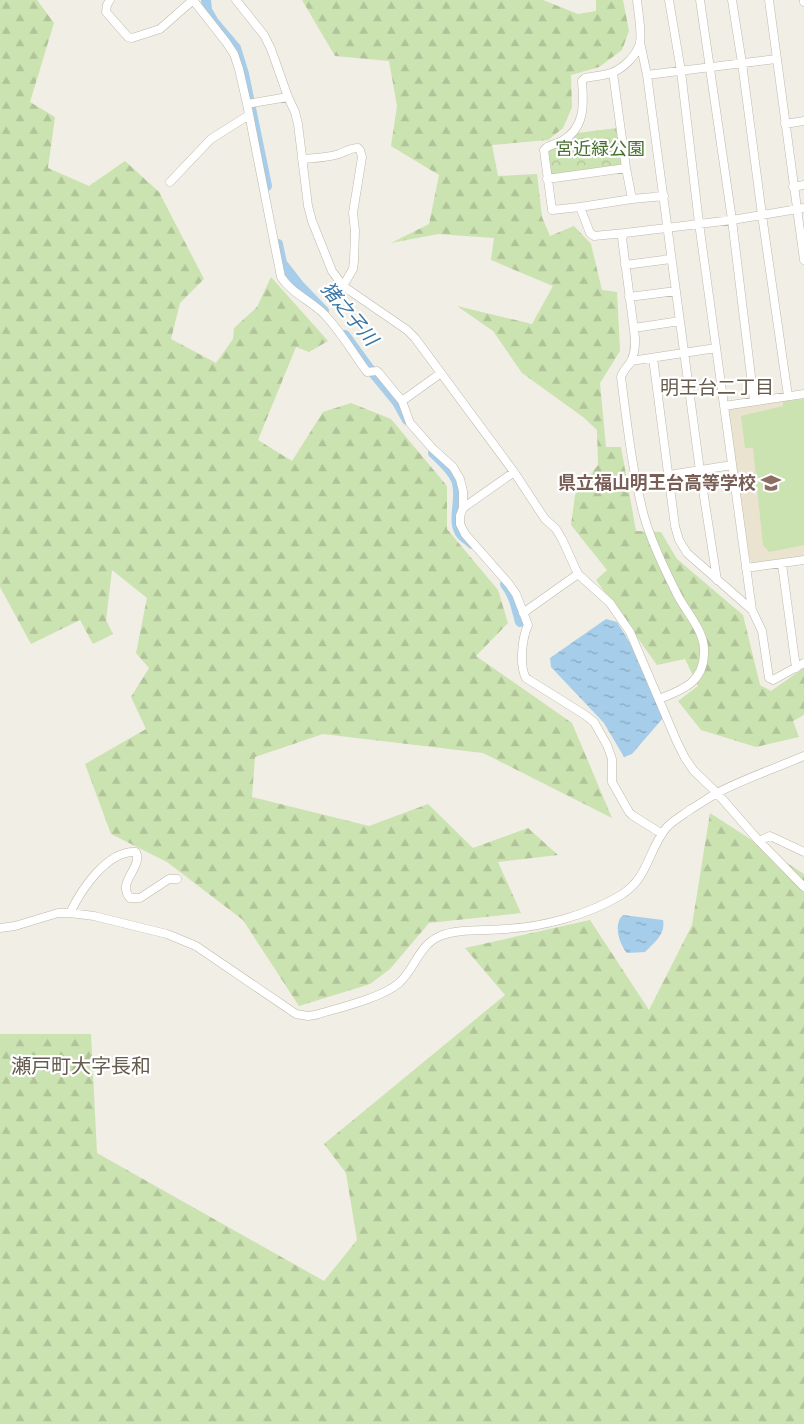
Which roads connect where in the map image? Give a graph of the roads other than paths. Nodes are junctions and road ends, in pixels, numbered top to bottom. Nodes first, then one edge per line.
1 (110, 0) edge
2 (193, 0) edge
3 (236, 0) edge
4 (637, 0) edge
5 (669, 0) edge
6 (700, 0) edge
7 (732, 0) edge
8 (769, 0) edge
9 (640, 42) junction
10 (776, 60) junction
11 (742, 63) junction
12 (710, 67) junction
13 (681, 70) junction
14 (613, 73) junction
15 (648, 75) junction
16 (288, 97) junction
17 (251, 104) junction
18 (249, 114) junction
19 (804, 121) edge
20 (785, 124) junction
21 (302, 159) junction
22 (626, 168) junction
23 (547, 178) junction
24 (170, 182) dead end
25 (804, 185) edge
26 (793, 187) junction
27 (664, 196) junction
28 (632, 199) junction
29 (580, 207) junction
30 (800, 208) edge
31 (762, 215) junction
32 (732, 220) junction
33 (699, 223) junction
34 (668, 228) junction
35 (625, 233) junction
36 (803, 245) edge
37 (671, 259) junction
38 (804, 260) edge
39 (625, 265) junction
40 (343, 286) junction
41 (676, 291) junction
42 (629, 297) junction
43 (680, 321) junction
44 (634, 328) junction
45 (716, 348) junction
46 (686, 353) junction
47 (653, 358) junction
48 (631, 361) junction
49 (442, 373) junction
50 (804, 394) edge
51 (788, 396) junction
52 (402, 401) junction
53 (754, 401) junction
54 (724, 406) junction
55 (732, 465) junction
56 (700, 471) junction
57 (514, 472) junction
58 (669, 475) junction
59 (463, 508) junction
60 (804, 560) edge
61 (782, 564) junction
62 (746, 568) junction
63 (578, 574) junction
64 (717, 580) junction
65 (752, 610) junction
66 (523, 613) junction
67 (804, 663) edge
68 (796, 668) junction
69 (659, 699) junction
70 (804, 756) edge
71 (717, 793) junction
72 (662, 834) junction
73 (759, 841) junction
74 (804, 852) edge
75 (177, 879) dead end
76 (804, 887) edge
77 (70, 913) junction
78 (0, 928) edge

1 - 2 street
2 - 17 street
3 - 16 street
4 - 9 street
5 - 13 street
6 - 12 street
7 - 11 street
8 - 10 street
9 - 14 street
9 - 15 street
10 - 11 street
10 - 20 street
11 - 12 street
11 - 31 street
12 - 13 street
12 - 32 street
13 - 15 street
13 - 33 street
14 - 22 street
14 - 23 street
15 - 27 street
16 - 17 street
16 - 21 street
17 - 18 street
18 - 24 street
18 - 52 street
19 - 20 street
20 - 26 street
21 - 40 street
21 - 40 street
22 - 23 street
22 - 28 street
23 - 29 street
25 - 26 street
26 - 30 street
27 - 28 street
27 - 34 street
28 - 29 street
29 - 35 street
30 - 31 street
30 - 36 street
31 - 32 street
31 - 51 street
32 - 33 street
32 - 53 street
33 - 34 street
33 - 45 street
34 - 35 street
34 - 37 street
35 - 39 street
36 - 38 street
37 - 39 street
37 - 41 street
39 - 42 street
40 - 49 street
41 - 42 street
41 - 43 street
42 - 44 street
43 - 44 street
43 - 46 street
44 - 48 street
45 - 46 street
45 - 54 street
46 - 47 street
46 - 56 street
47 - 48 street
47 - 58 street
48 - 69 street
49 - 52 street
49 - 57 street
50 - 51 street
51 - 53 street
52 - 59 street
53 - 54 street
54 - 55 street
55 - 56 street
55 - 62 street
56 - 58 street
56 - 64 street
57 - 59 street
57 - 63 street
58 - 64 street
59 - 66 street
60 - 61 street
61 - 62 street
61 - 68 street
62 - 65 street
63 - 66 street
63 - 69 street
64 - 65 street
65 - 68 street
66 - 72 street
67 - 68 street
69 - 71 street
70 - 71 street
71 - 72 street
71 - 73 street
72 - 77 street
73 - 74 street
73 - 76 street
75 - 77 street
77 - 78 street

